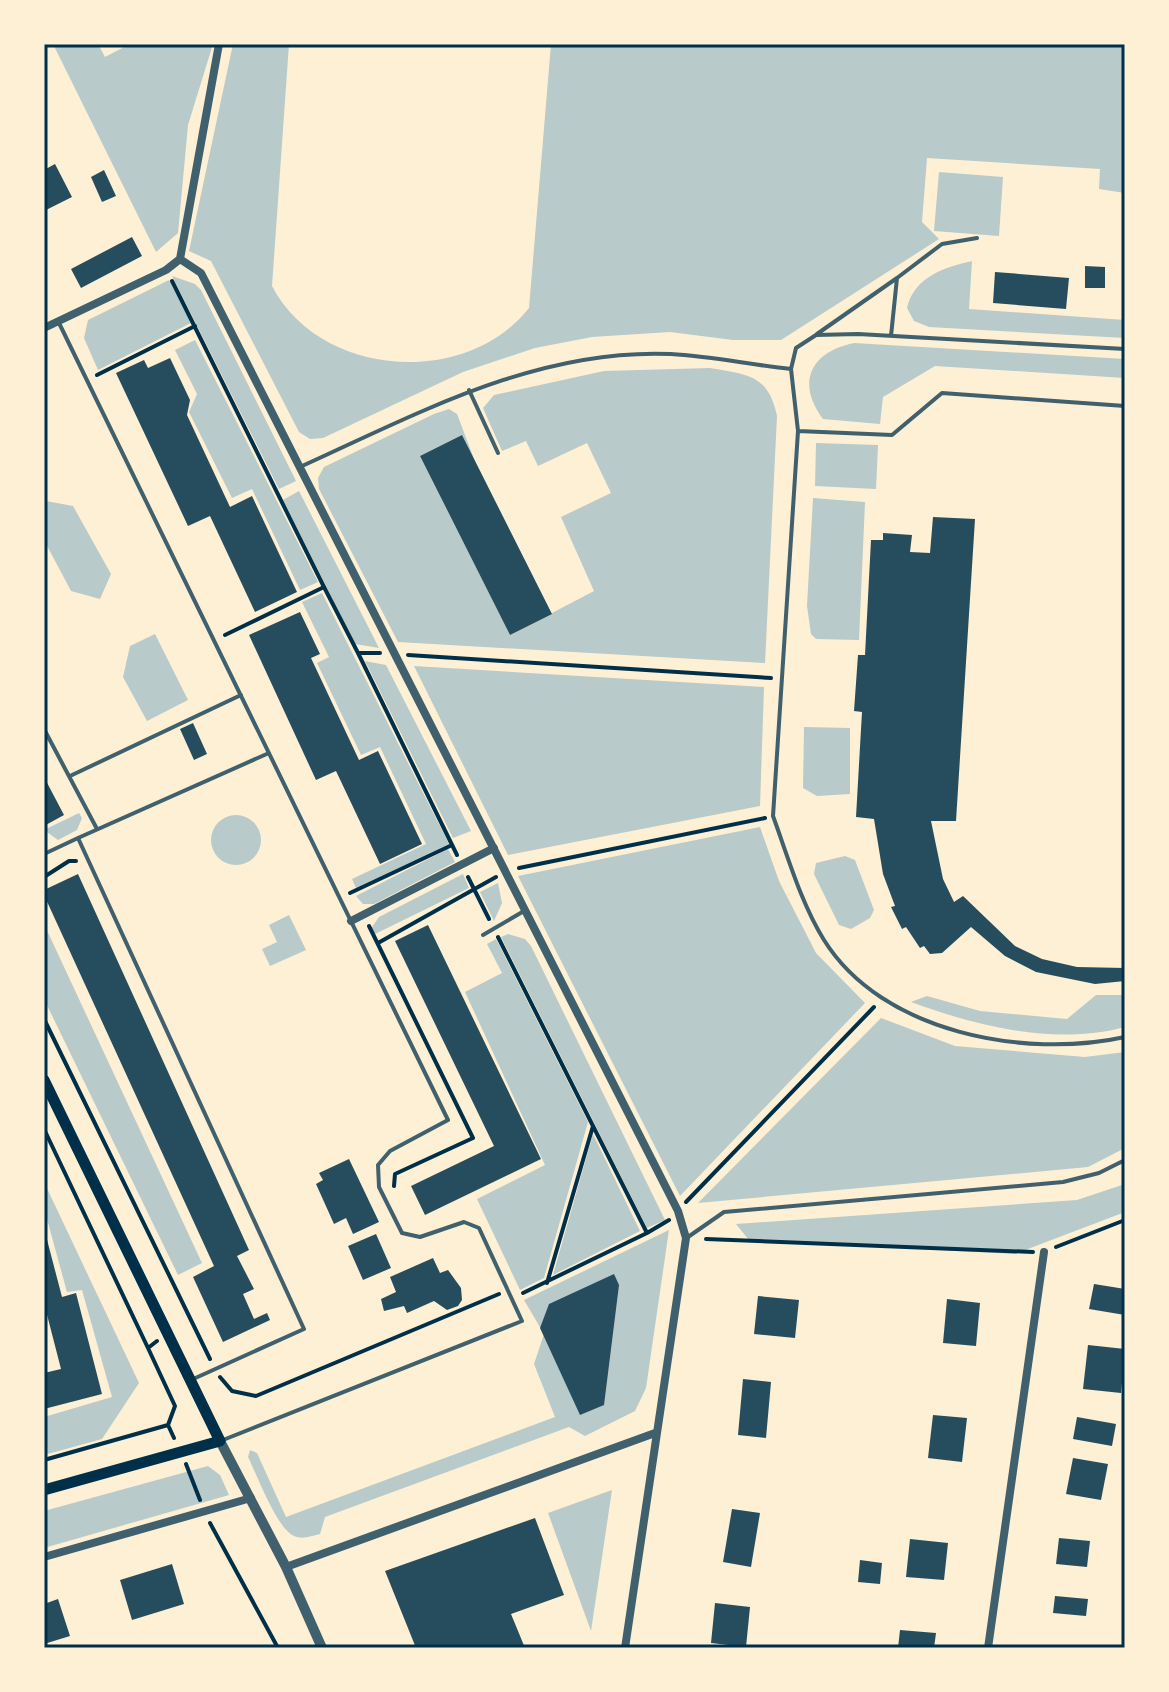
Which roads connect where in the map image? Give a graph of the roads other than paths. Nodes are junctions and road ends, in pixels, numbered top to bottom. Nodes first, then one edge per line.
1 (219, 44) edge
2 (977, 238) dead end
3 (180, 259) junction
4 (897, 278) junction
5 (58, 321) junction
6 (44, 328) edge
7 (816, 335) junction
8 (891, 336) junction
9 (1125, 349) edge
10 (791, 369) junction
11 (469, 390) junction
12 (1125, 406) edge
13 (798, 431) junction
14 (498, 453) dead end
15 (302, 466) junction
16 (241, 695) junction
17 (44, 729) edge
18 (269, 753) junction
19 (70, 776) junction
20 (97, 829) junction
21 (78, 838) junction
22 (494, 848) junction
23 (44, 854) edge
24 (524, 911) junction
25 (351, 921) junction
26 (483, 935) dead end
27 (1125, 1037) edge
28 (44, 1080) edge
29 (1125, 1160) edge
30 (686, 1238) junction
31 (1044, 1252) road end
32 (191, 1380) junction
33 (655, 1433) junction
34 (220, 1441) junction
35 (44, 1490) edge
36 (251, 1498) junction
37 (44, 1557) edge
38 (286, 1567) junction
39 (322, 1648) edge
40 (625, 1648) edge
41 (988, 1648) edge

1 - 3 street
2 - 4 lane
3 - 5 street
3 - 15 street
4 - 7 lane
4 - 8 lane
5 - 6 street
5 - 16 lane
7 - 8 lane
7 - 10 lane
8 - 9 lane
10 - 11 lane
10 - 13 lane
11 - 14 lane
11 - 15 lane
12 - 13 lane
13 - 27 lane
15 - 22 street
16 - 18 lane
16 - 19 lane
17 - 19 lane
18 - 20 lane
18 - 25 lane
19 - 20 lane
20 - 21 lane
21 - 23 lane
21 - 32 lane
22 - 24 street
22 - 25 street
24 - 26 lane
24 - 30 street
25 - 34 lane
28 - 32 main road
29 - 30 lane
30 - 33 street
31 - 41 street
32 - 34 main road
33 - 38 street
33 - 40 street
34 - 35 main road
34 - 36 street
36 - 37 street
36 - 38 street
38 - 39 street

